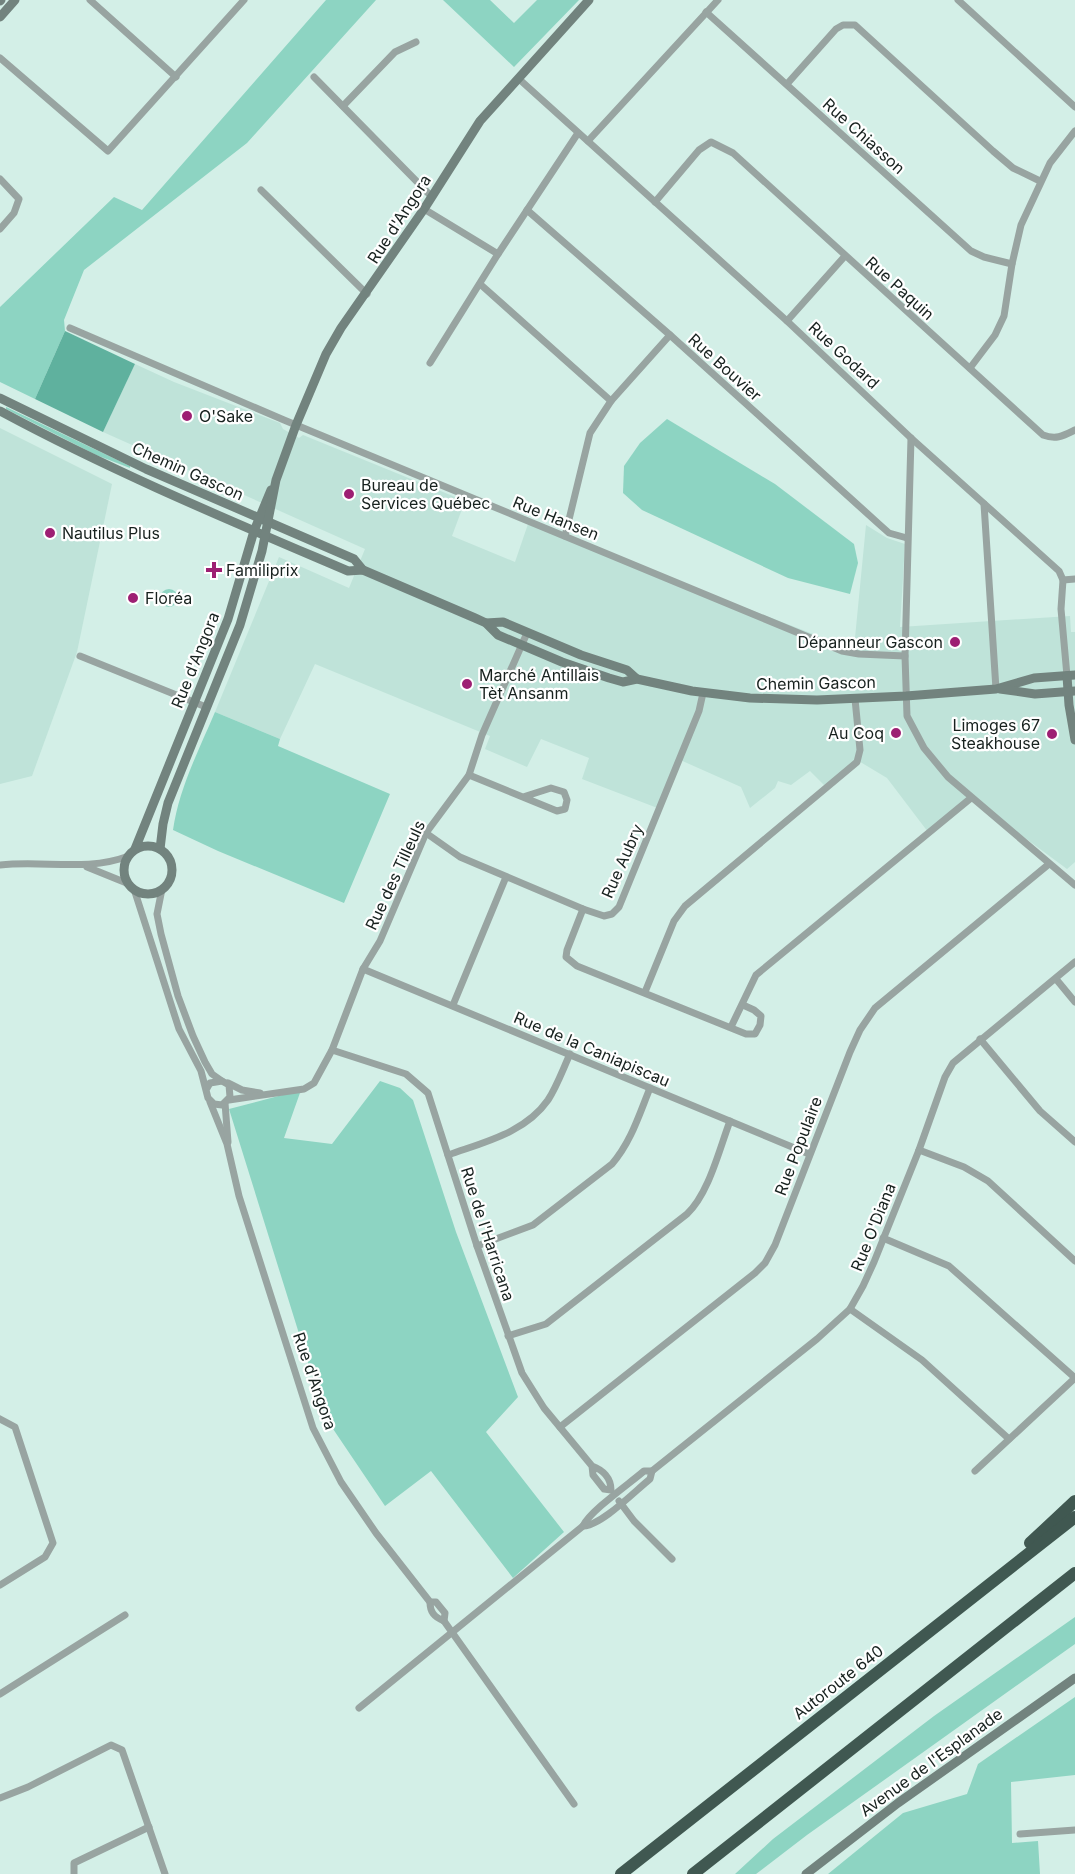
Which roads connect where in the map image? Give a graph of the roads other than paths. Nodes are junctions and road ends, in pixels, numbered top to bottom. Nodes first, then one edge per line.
1 (15, 0) edge
2 (90, 0) edge
3 (244, 0) edge
4 (588, 0) edge
5 (718, 0) edge
6 (958, 0) edge
7 (706, 12) junction
8 (0, 17) edge
9 (417, 42) dead end
10 (0, 58) edge
11 (176, 77) junction
12 (314, 77) dead end
13 (519, 79) junction
14 (786, 84) junction
15 (344, 106) junction
16 (1075, 107) edge
17 (1075, 131) edge
18 (578, 133) junction
19 (588, 141) junction
20 (0, 180) edge
21 (1040, 181) junction
22 (261, 190) dead end
23 (432, 197) junction
24 (655, 202) junction
25 (424, 210) junction
26 (527, 210) junction
27 (0, 228) edge
28 (498, 254) junction
29 (845, 256) junction
30 (1012, 264) junction
31 (480, 284) junction
32 (367, 294) junction
33 (787, 321) junction
34 (70, 328) dead end
35 (670, 335) junction
36 (430, 363) dead end
37 (970, 368) junction
38 (0, 398) edge
39 (611, 401) junction
40 (0, 411) edge
41 (296, 424) junction
42 (1075, 429) edge
43 (911, 438) junction
44 (276, 480) junction
45 (984, 504) junction
46 (258, 519) junction
47 (268, 523) junction
48 (254, 531) junction
49 (265, 536) junction
50 (565, 536) junction
51 (907, 538) junction
52 (363, 570) junction
53 (1075, 579) edge
54 (1063, 580) junction
55 (486, 623) junction
56 (527, 633) junction
57 (522, 646) junction
58 (80, 656) dead end
59 (905, 656) junction
60 (1071, 676) edge
61 (637, 679) junction
62 (996, 689) junction
63 (1072, 691) edge
64 (703, 693) junction
65 (906, 696) junction
66 (855, 699) junction
67 (194, 702) junction
68 (206, 706) junction
69 (1075, 740) edge
70 (469, 775) junction
71 (523, 797) junction
72 (971, 798) junction
73 (426, 833) junction
74 (160, 849) junction
75 (132, 853) junction
76 (1049, 864) junction
77 (0, 865) edge
78 (84, 866) junction
79 (506, 877) junction
80 (1075, 885) edge
81 (131, 887) junction
82 (162, 889) junction
83 (583, 909) junction
84 (1075, 962) edge
85 (363, 969) junction
86 (1056, 978) junction
87 (645, 992) junction
88 (1075, 1002) edge
89 (453, 1005) junction
90 (743, 1005) junction
91 (731, 1027) junction
92 (980, 1039) junction
93 (332, 1050) junction
94 (570, 1054) junction
95 (224, 1081) junction
96 (650, 1088) junction
97 (207, 1090) junction
98 (262, 1094) junction
99 (210, 1102) junction
100 (227, 1102) junction
101 (730, 1121) junction
102 (1075, 1142) edge
103 (227, 1144) junction
104 (919, 1149) junction
105 (809, 1154) junction
106 (448, 1155) junction
107 (883, 1238) junction
108 (477, 1246) junction
109 (1075, 1261) edge
110 (850, 1309) junction
111 (508, 1336) junction
112 (1075, 1378) edge
113 (0, 1419) edge
114 (560, 1426) junction
115 (1010, 1439) junction
116 (652, 1471) junction
117 (975, 1471) dead end
118 (613, 1493) junction
119 (1075, 1501) edge
120 (621, 1503) junction
121 (1075, 1517) edge
122 (583, 1526) junction
123 (672, 1559) dead end
124 (1075, 1573) edge
125 (1075, 1583) edge
126 (0, 1585) edge
127 (977, 1594) junction
128 (125, 1615) dead end
129 (1018, 1618) junction
130 (452, 1632) junction
131 (1075, 1678) edge
132 (0, 1694) edge
133 (361, 1706) dead end
134 (0, 1798) edge
135 (574, 1804) dead end
136 (149, 1827) junction
137 (1075, 1830) edge
138 (1020, 1834) dead end
139 (74, 1874) edge
140 (165, 1874) edge
141 (621, 1874) edge
142 (693, 1874) edge
143 (806, 1874) edge

1 - 8 street
2 - 11 street
3 - 11 street
4 - 13 street, Rue d'Angora
5 - 7 street
6 - 16 street
7 - 14 street, Rue Chiasson
7 - 19 street
9 - 15 street
10 - 11 street
12 - 15 street
13 - 18 street, Rue Godard
13 - 23 street, Rue d'Angora
14 - 21 street
14 - 30 street, Rue Chiasson
15 - 23 street
17 - 21 street
18 - 19 street, Rue Godard
18 - 26 street
19 - 24 street, Rue Godard
20 - 27 street
21 - 30 street
22 - 32 street
23 - 25 street, Rue d'Angora
24 - 29 street, Rue Paquin
24 - 33 street, Rue Godard
25 - 28 street
25 - 32 street, Rue d'Angora
26 - 28 street
26 - 35 street, Rue Bouvier
28 - 31 street
29 - 33 street
29 - 37 street, Rue Paquin
30 - 37 street
31 - 36 street
31 - 39 street
32 - 41 street, Rue d'Angora
33 - 43 street, Rue Godard
34 - 41 street, Rue Hansen
35 - 39 street
35 - 51 street, Rue Bouvier
37 - 42 street, Rue Paquin
38 - 46 street, Chemin Gascon
39 - 50 street
40 - 48 street, Chemin Gascon
41 - 44 street, Rue d'Angora
41 - 50 street, Rue Hansen
43 - 45 street, Rue Godard
43 - 51 street
44 - 46 street, Rue d'Angora
44 - 47 street, Rue d'Angora
45 - 54 street, Rue Godard
45 - 62 street
46 - 47 street, Chemin Gascon
46 - 48 street, Rue d'Angora
47 - 49 street, Rue d'Angora
47 - 52 street, Chemin Gascon
48 - 49 street, Chemin Gascon
48 - 67 street, Rue d'Angora
49 - 52 street, Chemin Gascon
49 - 68 street, Rue d'Angora
50 - 59 street, Rue Hansen
51 - 59 street
52 - 55 street, Chemin Gascon
53 - 54 street
54 - 60 street
55 - 56 street, Chemin Gascon
55 - 57 street, Chemin Gascon
56 - 57 street, Rue des Tilleuls
56 - 61 street, Chemin Gascon
57 - 61 street, Chemin Gascon
57 - 70 street, Rue des Tilleuls
58 - 67 street
59 - 65 street
60 - 62 street, Chemin Gascon
60 - 63 street
61 - 64 street, Chemin Gascon
62 - 63 street, Chemin Gascon
62 - 65 street, Chemin Gascon
63 - 69 street
64 - 66 street, Chemin Gascon
64 - 83 street, Rue Aubry
65 - 66 street, Chemin Gascon
65 - 72 street
66 - 87 street
67 - 68 street
67 - 75 street, Rue d'Angora
68 - 74 street, Rue d'Angora
70 - 71 street
70 - 73 street, Rue des Tilleuls
71 - 71 street
72 - 76 street
72 - 90 street
73 - 79 street, Rue Aubry
73 - 85 street, Rue des Tilleuls
74 - 75 street
74 - 82 street
75 - 78 street
75 - 81 street
76 - 80 street
76 - 105 street, Rue Populaire
77 - 78 street
78 - 81 street
79 - 83 street, Rue Aubry
79 - 89 street
81 - 82 street
81 - 97 street
82 - 95 street
83 - 87 street
84 - 86 street, Rue O'Diana
85 - 89 street, Rue de la Caniapiscau
85 - 93 street, Rue des Tilleuls
86 - 88 street
86 - 92 street, Rue O'Diana
87 - 91 street
89 - 94 street, Rue de la Caniapiscau
90 - 91 street
90 - 91 street
92 - 102 street
92 - 104 street, Rue O'Diana
93 - 98 street, Rue des Tilleuls
93 - 106 street, Rue de l'Harricana
94 - 96 street, Rue de la Caniapiscau
94 - 106 street
95 - 97 street
95 - 98 street, Rue des Tilleuls
95 - 100 street
96 - 101 street, Rue de la Caniapiscau
96 - 108 street
97 - 99 street
98 - 100 street, Rue des Tilleuls
99 - 100 street
99 - 103 street, Rue d'Angora
100 - 103 street, Rue d'Angora
101 - 105 street, Rue de la Caniapiscau
101 - 111 street
103 - 130 street, Rue d'Angora
104 - 107 street, Rue O'Diana
104 - 109 street
105 - 114 street, Rue Populaire
106 - 108 street, Rue de l'Harricana
107 - 110 street, Rue O'Diana
107 - 112 street
108 - 111 street, Rue de l'Harricana
110 - 115 street
110 - 116 street, Rue O'Diana
111 - 114 street, Rue de l'Harricana
112 - 115 street
113 - 126 street
114 - 118 street, Rue de l'Harricana
115 - 117 street
116 - 118 street, Rue O'Diana
116 - 120 street, Rue O'Diana
118 - 120 street, Rue de l'Harricana
118 - 122 street, Rue O'Diana
119 - 127 highway
120 - 122 street, Rue O'Diana
120 - 123 street, Rue de l'Harricana
121 - 127 highway, Autoroute 640
122 - 130 street, Rue O'Diana
124 - 129 highway
125 - 129 highway
127 - 141 highway, Autoroute 640
128 - 132 street
129 - 142 highway
130 - 133 street, Rue O'Diana
130 - 135 street, Rue d'Angora
131 - 143 street, Avenue de l'Esplanade
134 - 136 street
136 - 139 street
136 - 140 street
137 - 138 street

